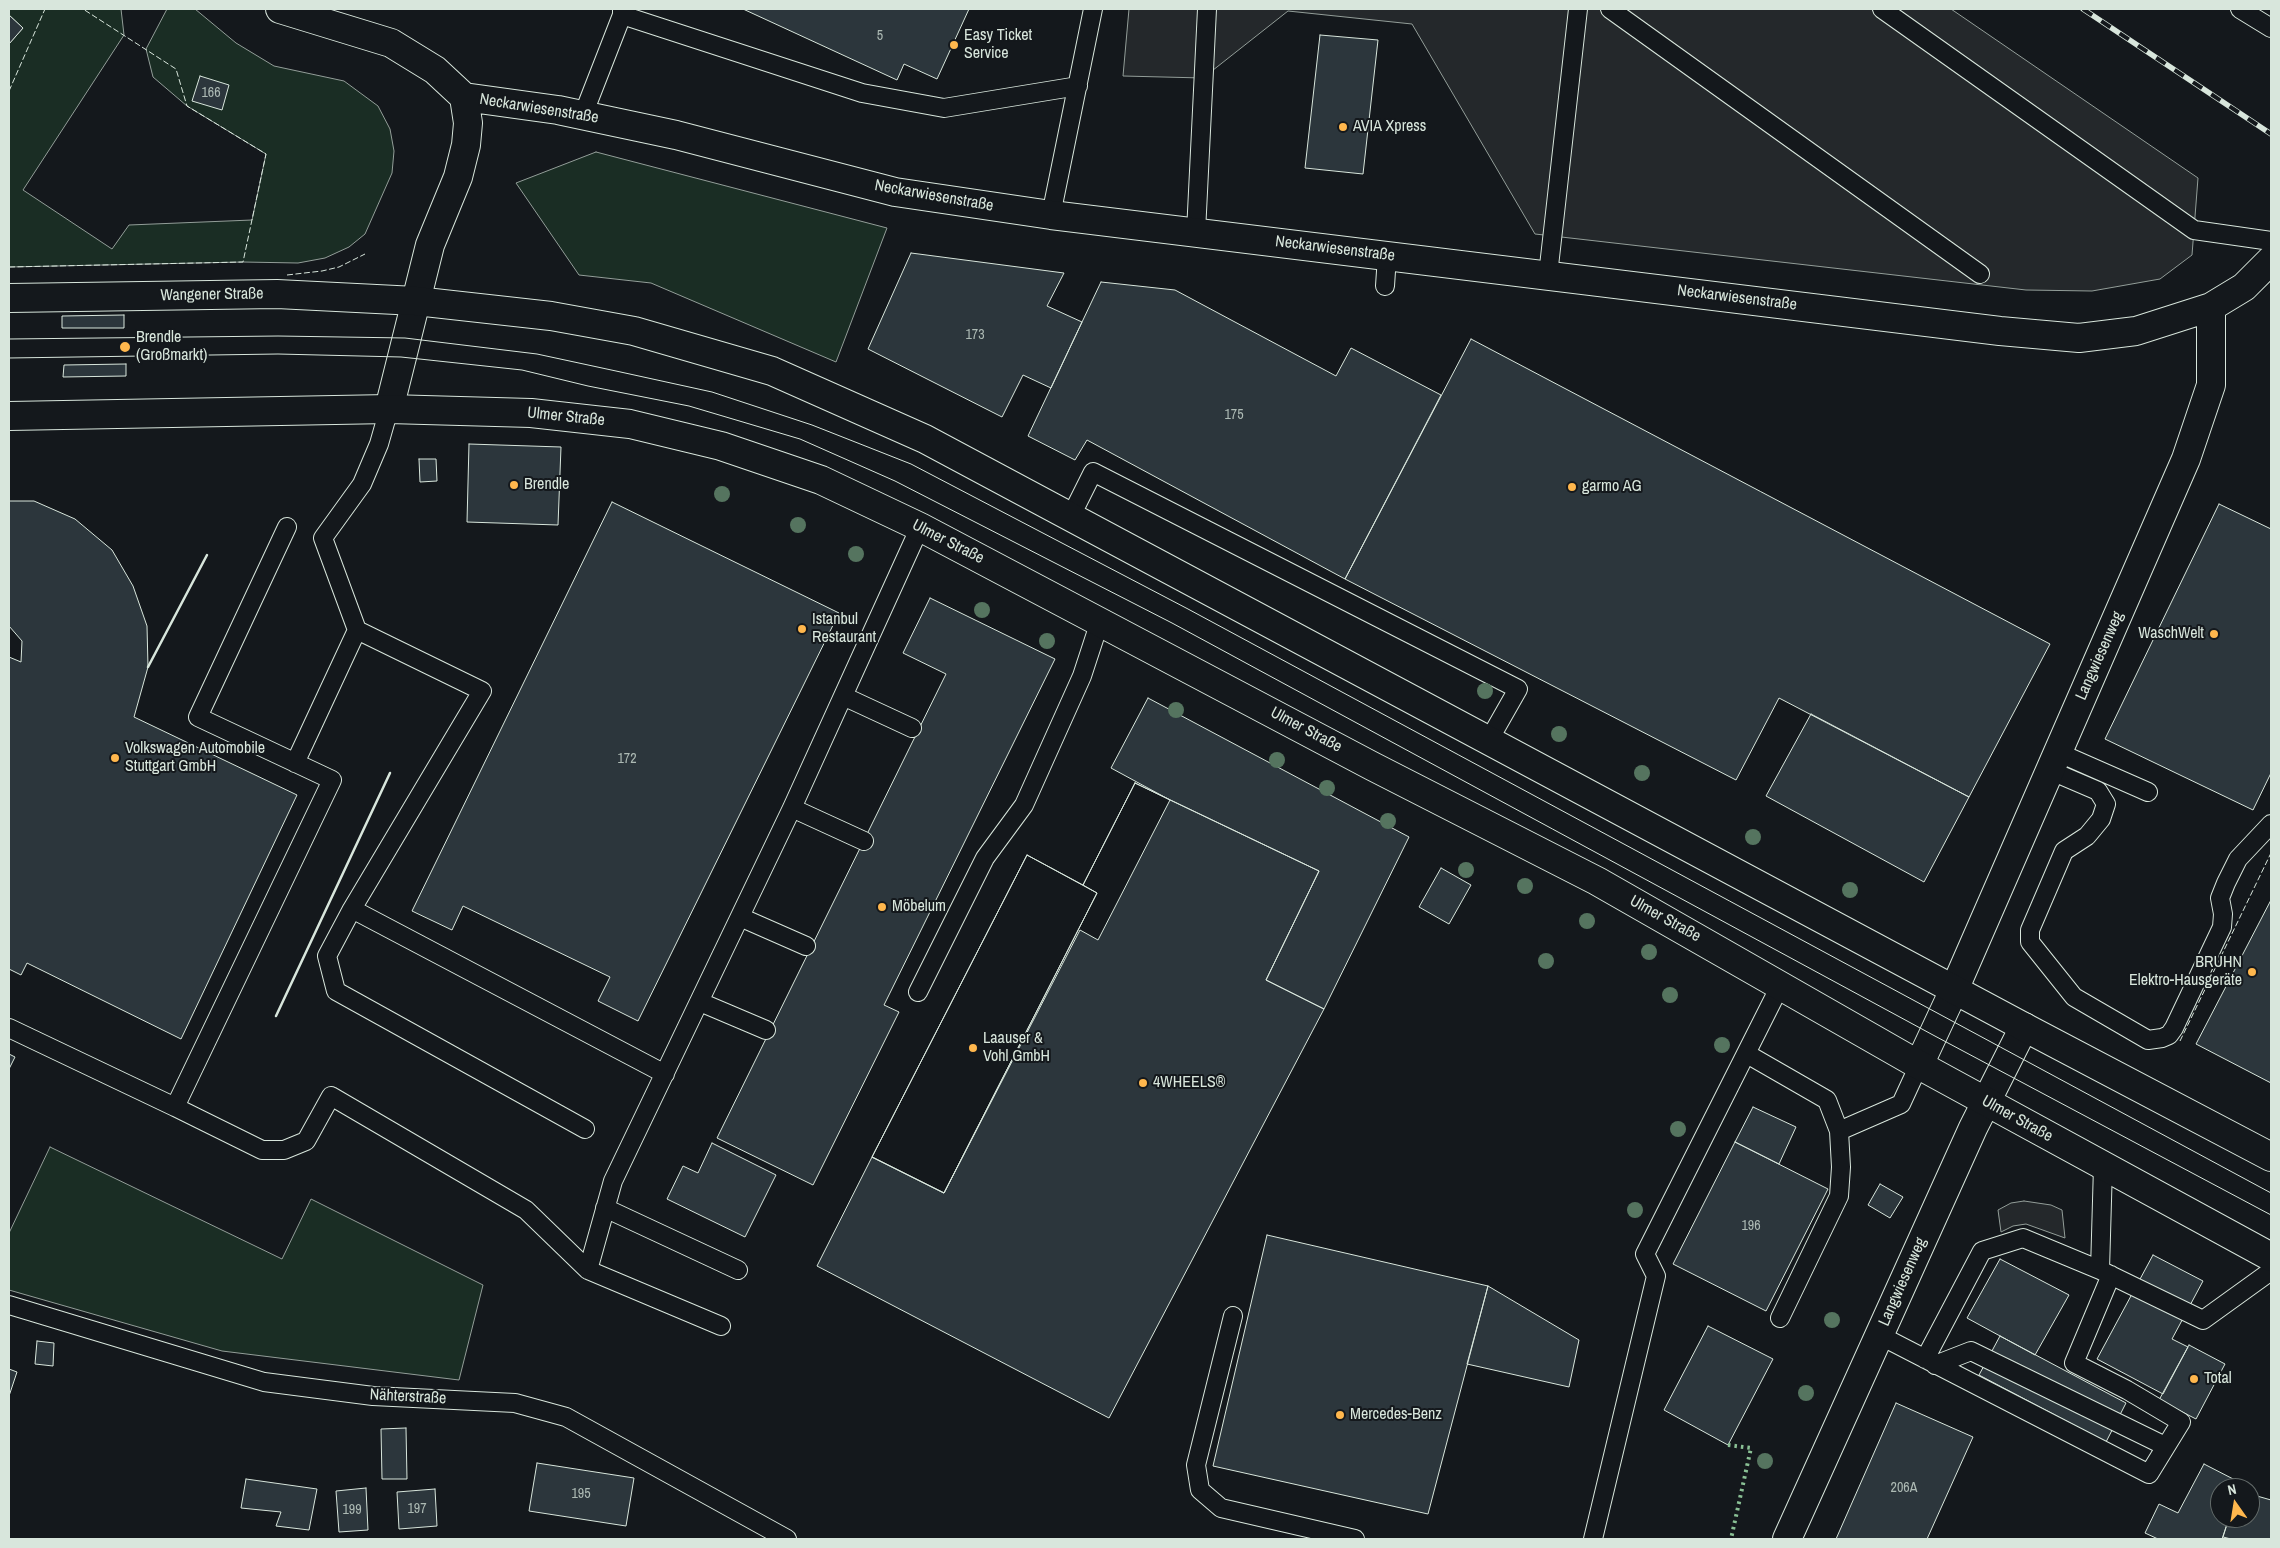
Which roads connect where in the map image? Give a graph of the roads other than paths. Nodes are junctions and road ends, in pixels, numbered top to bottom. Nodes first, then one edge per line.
1 (280, 9) edge
2 (1093, 9) edge
3 (1207, 9) edge
4 (1578, 9) edge
5 (1610, 9) edge
6 (1882, 9) edge
7 (2240, 9) edge
8 (622, 12) edge
9 (2271, 28) edge
10 (1078, 86) junction
11 (464, 97) junction
12 (583, 115) junction
13 (1051, 215) junction
14 (1196, 232) junction
15 (2271, 241) edge
16 (1387, 256) junction
17 (2271, 260) edge
18 (1980, 274) dead end
19 (1548, 275) junction
20 (1385, 286) dead end
21 (9, 298) edge
22 (416, 301) junction
23 (2211, 307) junction
24 (389, 409) junction
25 (9, 416) edge
26 (1071, 516) junction
27 (287, 527) dead end
28 (920, 527) junction
29 (1100, 621) junction
30 (357, 630) junction
31 (843, 696) junction
32 (912, 728) dead end
33 (1489, 740) junction
34 (2053, 761) junction
35 (295, 763) junction
36 (2148, 792) dead end
37 (792, 808) junction
38 (2271, 824) edge
39 (864, 841) dead end
40 (352, 910) junction
41 (740, 917) junction
42 (806, 946) dead end
43 (1781, 984) junction
44 (1954, 990) junction
45 (918, 992) dead end
46 (700, 1002) junction
47 (2024, 1027) junction
48 (9, 1028) edge
49 (766, 1030) dead end
50 (1747, 1054) junction
51 (1919, 1065) junction
52 (665, 1074) junction
53 (1986, 1102) junction
54 (176, 1106) junction
55 (585, 1129) dead end
56 (1839, 1131) junction
57 (2271, 1157) edge
58 (2103, 1166) junction
59 (605, 1208) junction
60 (2271, 1257) edge
61 (588, 1270) junction
62 (738, 1270) dead end
63 (2271, 1270) edge
64 (2105, 1273) junction
65 (9, 1305) edge
66 (1233, 1316) dead end
67 (1780, 1318) dead end
68 (721, 1326) dead end
69 (1879, 1335) junction
70 (1930, 1362) junction
71 (2165, 1446) junction
72 (787, 1539) edge
73 (1355, 1539) edge
74 (1594, 1539) edge
75 (1787, 1539) edge

1 - 11 street
2 - 10 lane
3 - 14 lane
4 - 19 lane
5 - 18 lane
6 - 15 lane
7 - 9 lane
8 - 10 lane
8 - 12 lane
10 - 13 lane
11 - 12 street, Neckarwiesenstraße
11 - 22 street
12 - 13 street, Neckarwiesenstraße
13 - 14 street, Neckarwiesenstraße
14 - 16 street, Neckarwiesenstraße
16 - 19 street, Neckarwiesenstraße
16 - 20 lane
17 - 23 street
19 - 23 street, Neckarwiesenstraße
21 - 22 street, Wangener Straße
22 - 24 street
22 - 26 street
23 - 34 street, Langwiesenweg
24 - 25 street
24 - 28 street, Ulmer Straße
24 - 30 lane
26 - 33 street
26 - 33 lane
27 - 35 lane
28 - 29 street, Ulmer Straße
28 - 31 lane
29 - 43 street, Ulmer Straße
29 - 45 lane
30 - 35 lane
30 - 40 lane
31 - 32 lane
31 - 37 lane
33 - 44 street
34 - 36 lane
34 - 38 lane
34 - 44 street, Langwiesenweg
35 - 54 lane
37 - 39 lane
37 - 41 lane
40 - 52 lane
40 - 55 lane
41 - 42 lane
41 - 46 lane
43 - 50 lane
43 - 51 street, Ulmer Straße
44 - 47 street
44 - 51 street, Langwiesenweg
46 - 49 lane
46 - 52 lane
47 - 53 street, Langwiesenweg
47 - 57 street
48 - 54 lane
50 - 56 lane
50 - 74 lane
51 - 53 street, Ulmer Straße
51 - 56 lane
52 - 59 lane
53 - 58 street, Ulmer Straße
53 - 69 street, Langwiesenweg
54 - 61 lane
56 - 67 lane
58 - 60 street, Ulmer Straße
58 - 64 lane
59 - 61 lane
59 - 62 lane
61 - 68 lane
63 - 64 lane
64 - 70 lane
64 - 71 lane
65 - 72 lane, Nähterstraße
66 - 73 lane
69 - 70 lane
69 - 75 street, Langwiesenweg
70 - 71 lane
70 - 71 lane

